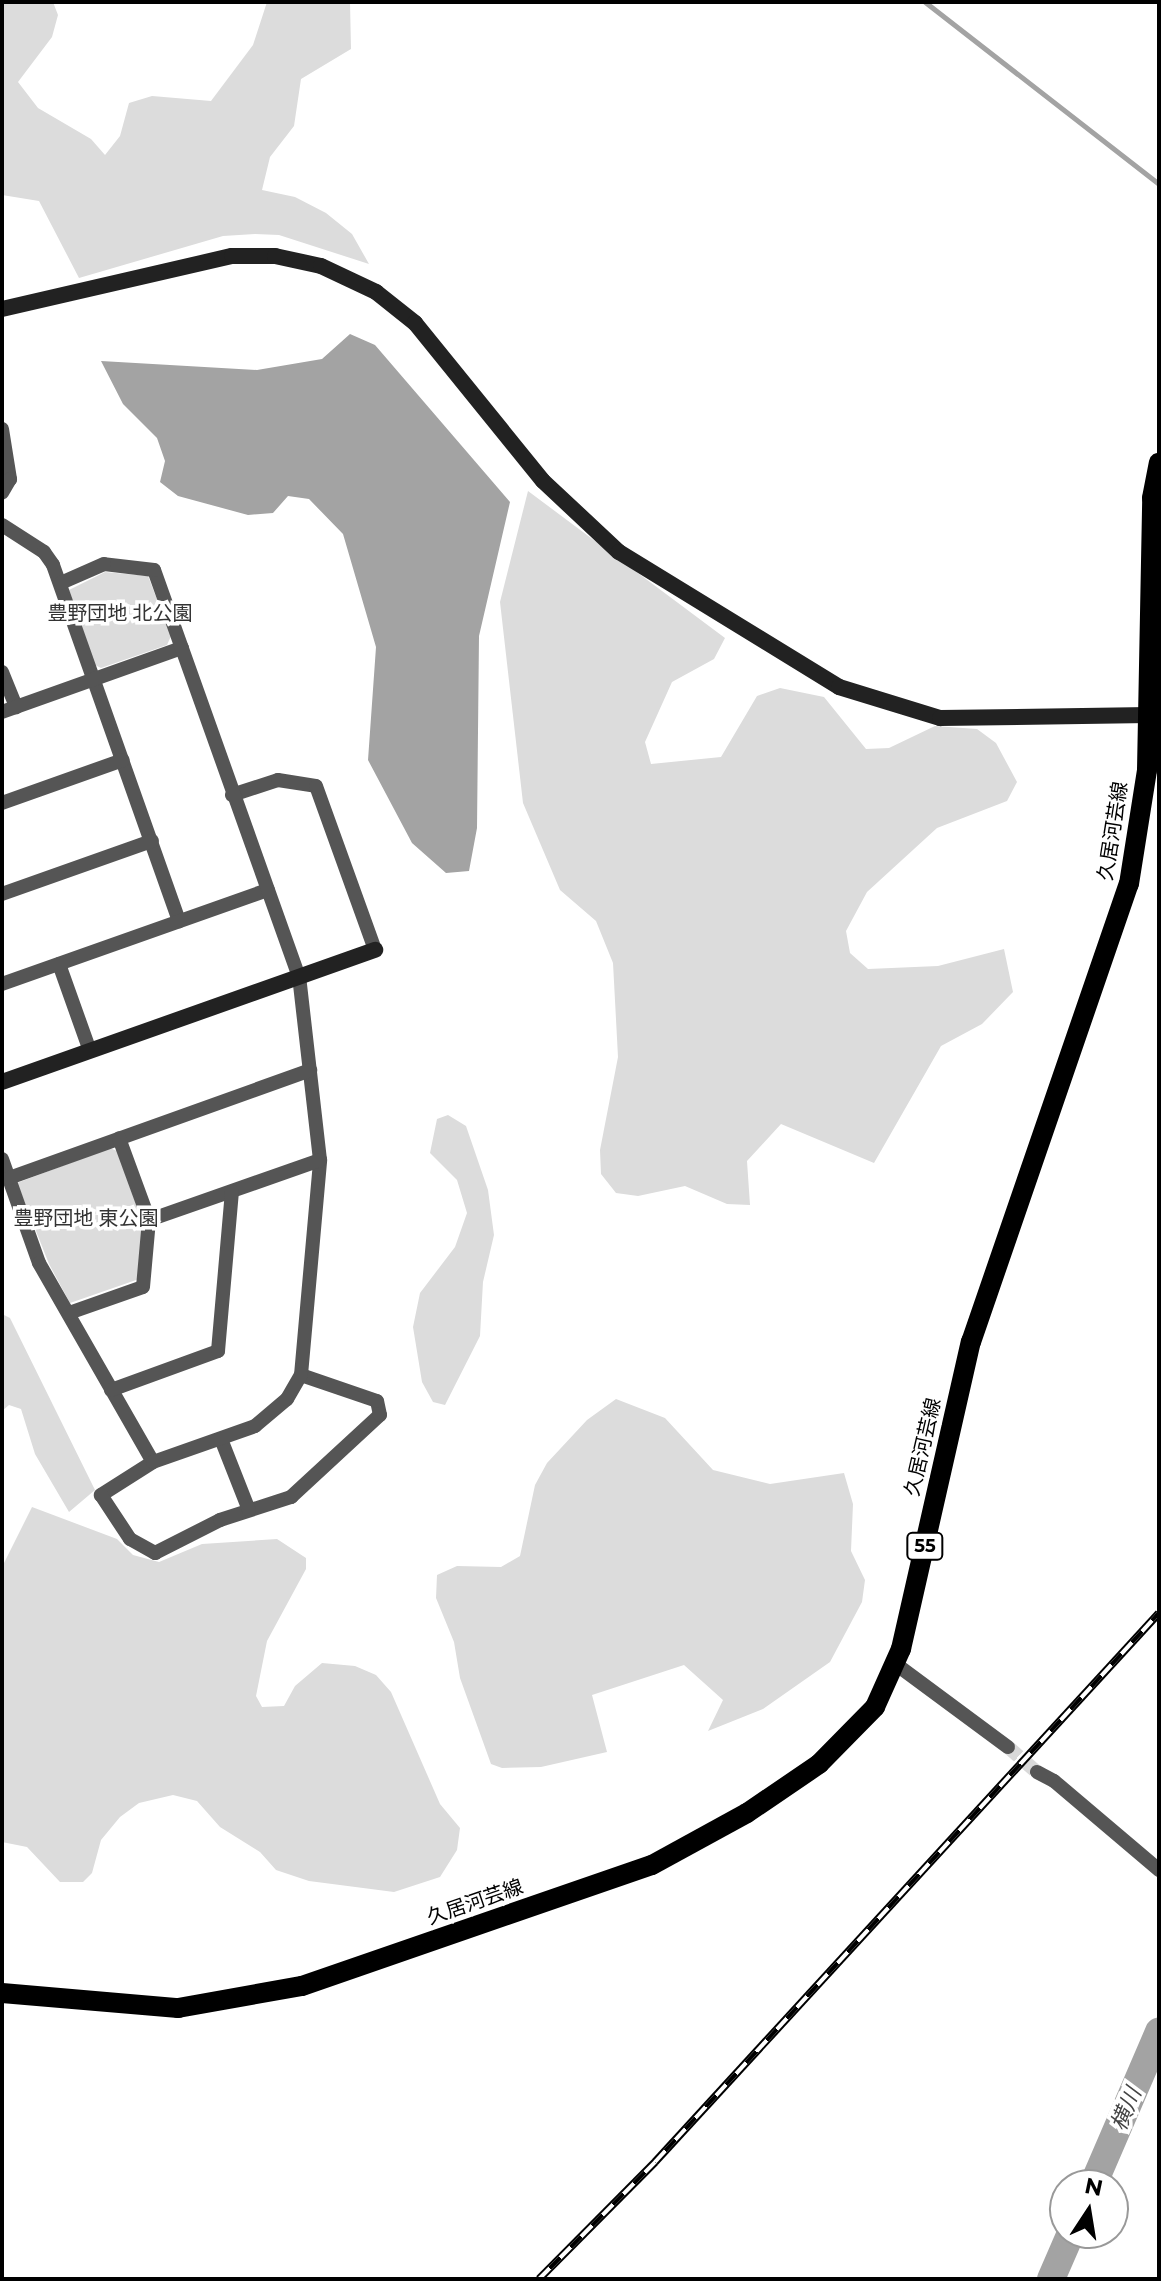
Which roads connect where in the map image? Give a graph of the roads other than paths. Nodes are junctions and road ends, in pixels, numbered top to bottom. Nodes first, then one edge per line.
1 (2, 309) edge
2 (2, 429) edge
3 (1159, 463) edge
4 (2, 493) edge
5 (1155, 501) edge
6 (2, 525) edge
7 (61, 583) junction
8 (182, 648) junction
9 (2, 672) edge
10 (94, 680) junction
11 (9, 710) edge
12 (1149, 715) junction
13 (123, 760) junction
14 (232, 795) junction
15 (2, 803) edge
16 (152, 841) junction
17 (268, 890) junction
18 (2, 894) edge
19 (179, 921) junction
20 (375, 950) joint
21 (59, 964) junction
22 (299, 977) junction
23 (2, 984) edge
24 (90, 1051) junction
25 (310, 1070) junction
26 (2, 1082) edge
27 (119, 1138) junction
28 (2, 1159) edge
29 (320, 1160) junction
30 (9, 1178) junction
31 (232, 1192) junction
32 (149, 1220) junction
33 (69, 1313) junction
34 (301, 1375) junction
35 (111, 1390) junction
36 (221, 1439) junction
37 (153, 1462) junction
38 (249, 1510) junction
39 (897, 1665) junction
40 (1008, 1747) tunnel mouth
41 (1037, 1772) tunnel mouth
42 (1159, 1870) edge
43 (2, 1993) edge

1 - 12 street
2 - 4 street
3 - 5 main road, 久居河芸線 / 55
5 - 12 main road, 久居河芸線 / 55
6 - 7 street
7 - 8 street
7 - 10 street
8 - 10 street
8 - 14 street
9 - 11 street
10 - 11 street
10 - 13 street
12 - 39 main road, 久居河芸線 / 55
13 - 15 street
13 - 16 street
14 - 17 street
14 - 20 street
16 - 18 street
16 - 19 street
17 - 19 street
17 - 22 street
19 - 21 street
20 - 22 street
21 - 23 street
21 - 24 street
22 - 24 street
22 - 25 street
24 - 26 street
25 - 27 street
25 - 29 street
27 - 30 street
27 - 32 street
28 - 30 street
29 - 31 street
29 - 34 street
30 - 33 street
31 - 32 street
31 - 35 street
32 - 33 street
33 - 35 street
34 - 36 street
34 - 38 street
35 - 37 street
36 - 37 street
36 - 38 street
37 - 38 street
39 - 40 street
39 - 43 main road, 久居河芸線 / 55
41 - 42 street

